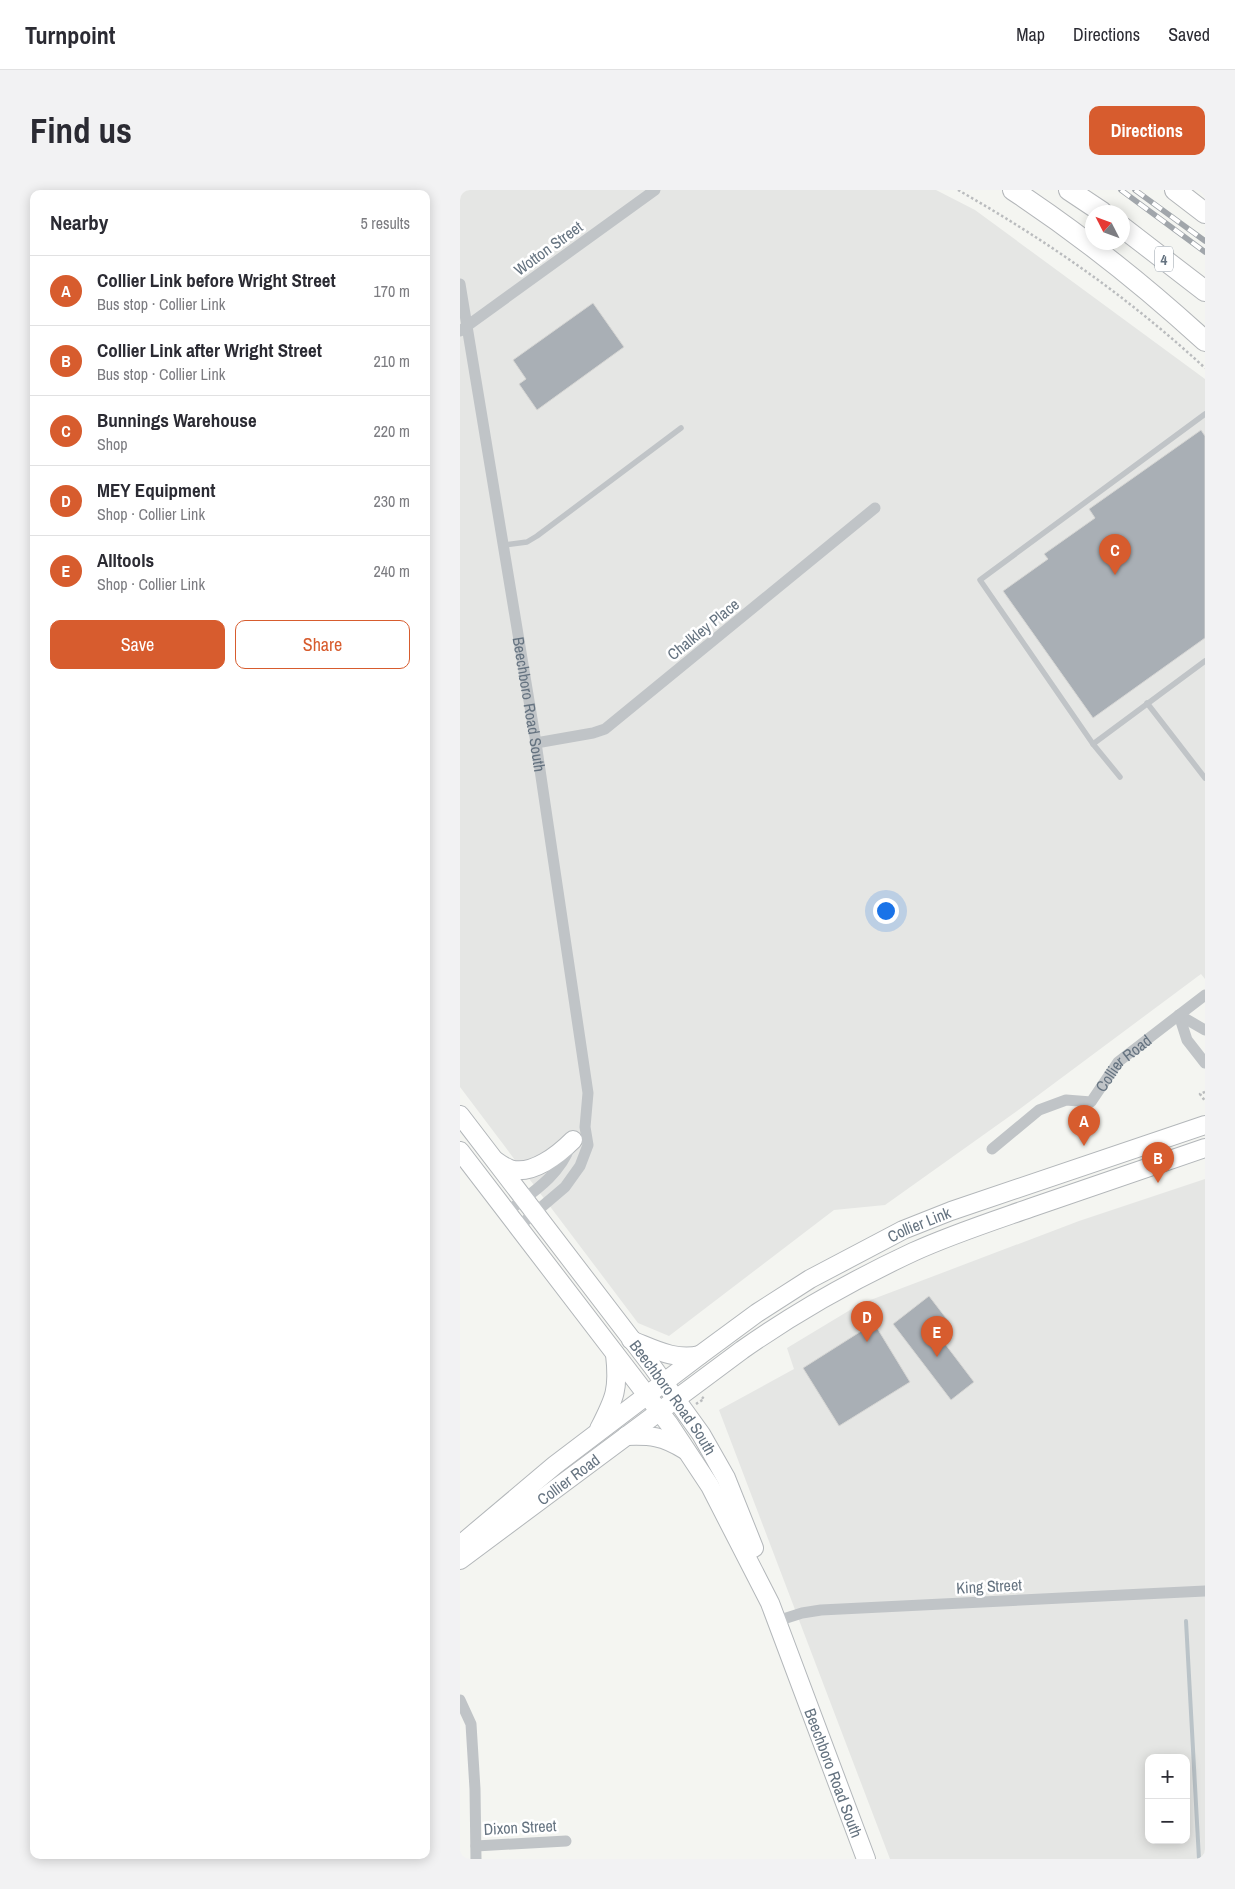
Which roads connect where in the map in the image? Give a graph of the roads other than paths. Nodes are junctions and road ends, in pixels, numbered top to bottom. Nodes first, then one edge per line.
1 (655, 190) edge
2 (1013, 190) edge
3 (1069, 190) edge
4 (1175, 190) edge
5 (1092, 205) edge
6 (1205, 213) edge
7 (1130, 234) edge
8 (460, 284) edge
9 (1205, 291) edge
10 (464, 328) edge
11 (1205, 341) edge
12 (1205, 414) edge
13 (681, 428) dead end
14 (875, 508) dead end
15 (504, 545) junction
16 (1205, 661) edge
17 (1147, 703) junction
18 (536, 743) junction
19 (1093, 744) junction
20 (1120, 777) dead end
21 (1205, 778) edge
22 (1205, 995) edge
23 (1179, 1015) junction
24 (1205, 1030) edge
25 (1205, 1063) edge
26 (460, 1115) edge
27 (1205, 1125) edge
28 (579, 1133) junction
29 (1205, 1148) edge
30 (992, 1149) dead end
31 (460, 1151) edge
32 (495, 1161) junction
33 (524, 1198) junction
34 (507, 1212) junction
35 (536, 1213) junction
36 (518, 1227) junction
37 (631, 1339) junction
38 (615, 1353) junction
39 (700, 1355) junction
40 (664, 1383) junction
41 (647, 1395) junction
42 (676, 1399) junction
43 (660, 1412) junction
44 (596, 1434) junction
45 (626, 1436) junction
46 (690, 1453) junction
47 (460, 1545) edge
48 (460, 1560) edge
49 (1205, 1591) edge
50 (770, 1603) junction
51 (777, 1621) junction
52 (460, 1700) edge
53 (566, 1841) dead end
54 (476, 1846) junction
55 (476, 1859) edge
56 (866, 1859) edge

1 - 10 street, Wotton Street
2 - 11 highway
3 - 5 highway
4 - 6 highway
7 - 9 highway, 4
8 - 10 street, Beechboro Road South
10 - 15 street, Beechboro Road South
12 - 19 lane
13 - 15 lane
14 - 18 street, Chalkley Place
15 - 18 street, Beechboro Road South
16 - 17 lane
17 - 19 lane
17 - 21 lane
18 - 28 street, Beechboro Road South
19 - 20 lane
22 - 23 street, Collier Road
23 - 24 street
23 - 25 street
23 - 30 street, Collier Road
26 - 32 main road
27 - 39 main road, Collier Link
28 - 32 main road
28 - 33 street, Beechboro Road South
28 - 35 street, Beechboro Road South
29 - 42 main road, Collier Link
31 - 34 main road
32 - 33 main road
33 - 34 street, Beechboro Road South
33 - 35 main road, Beechboro Road South
34 - 36 main road, Beechboro Road South
35 - 36 street, Beechboro Road South
35 - 37 main road, Beechboro Road South
36 - 38 main road, Beechboro Road South
37 - 39 main road
37 - 40 main road, Beechboro Road South
38 - 41 main road, Beechboro Road South
38 - 44 main road
39 - 40 main road, Collier Link
40 - 41 main road, Collier Road
40 - 42 main road, Beechboro Road South
41 - 43 main road, Beechboro Road South
41 - 44 main road, Collier Road
42 - 43 main road, Collier Road
42 - 50 main road, Beechboro Road South
43 - 45 main road, Collier Road
43 - 46 main road, Beechboro Road South
44 - 47 main road, Collier Road
45 - 46 main road
45 - 48 main road, Collier Road
46 - 50 main road, Beechboro Road South
49 - 51 street, King Street
50 - 51 main road, Beechboro Road South
51 - 56 main road, Beechboro Road South
52 - 54 street
53 - 54 street, Dixon Street
54 - 55 street

